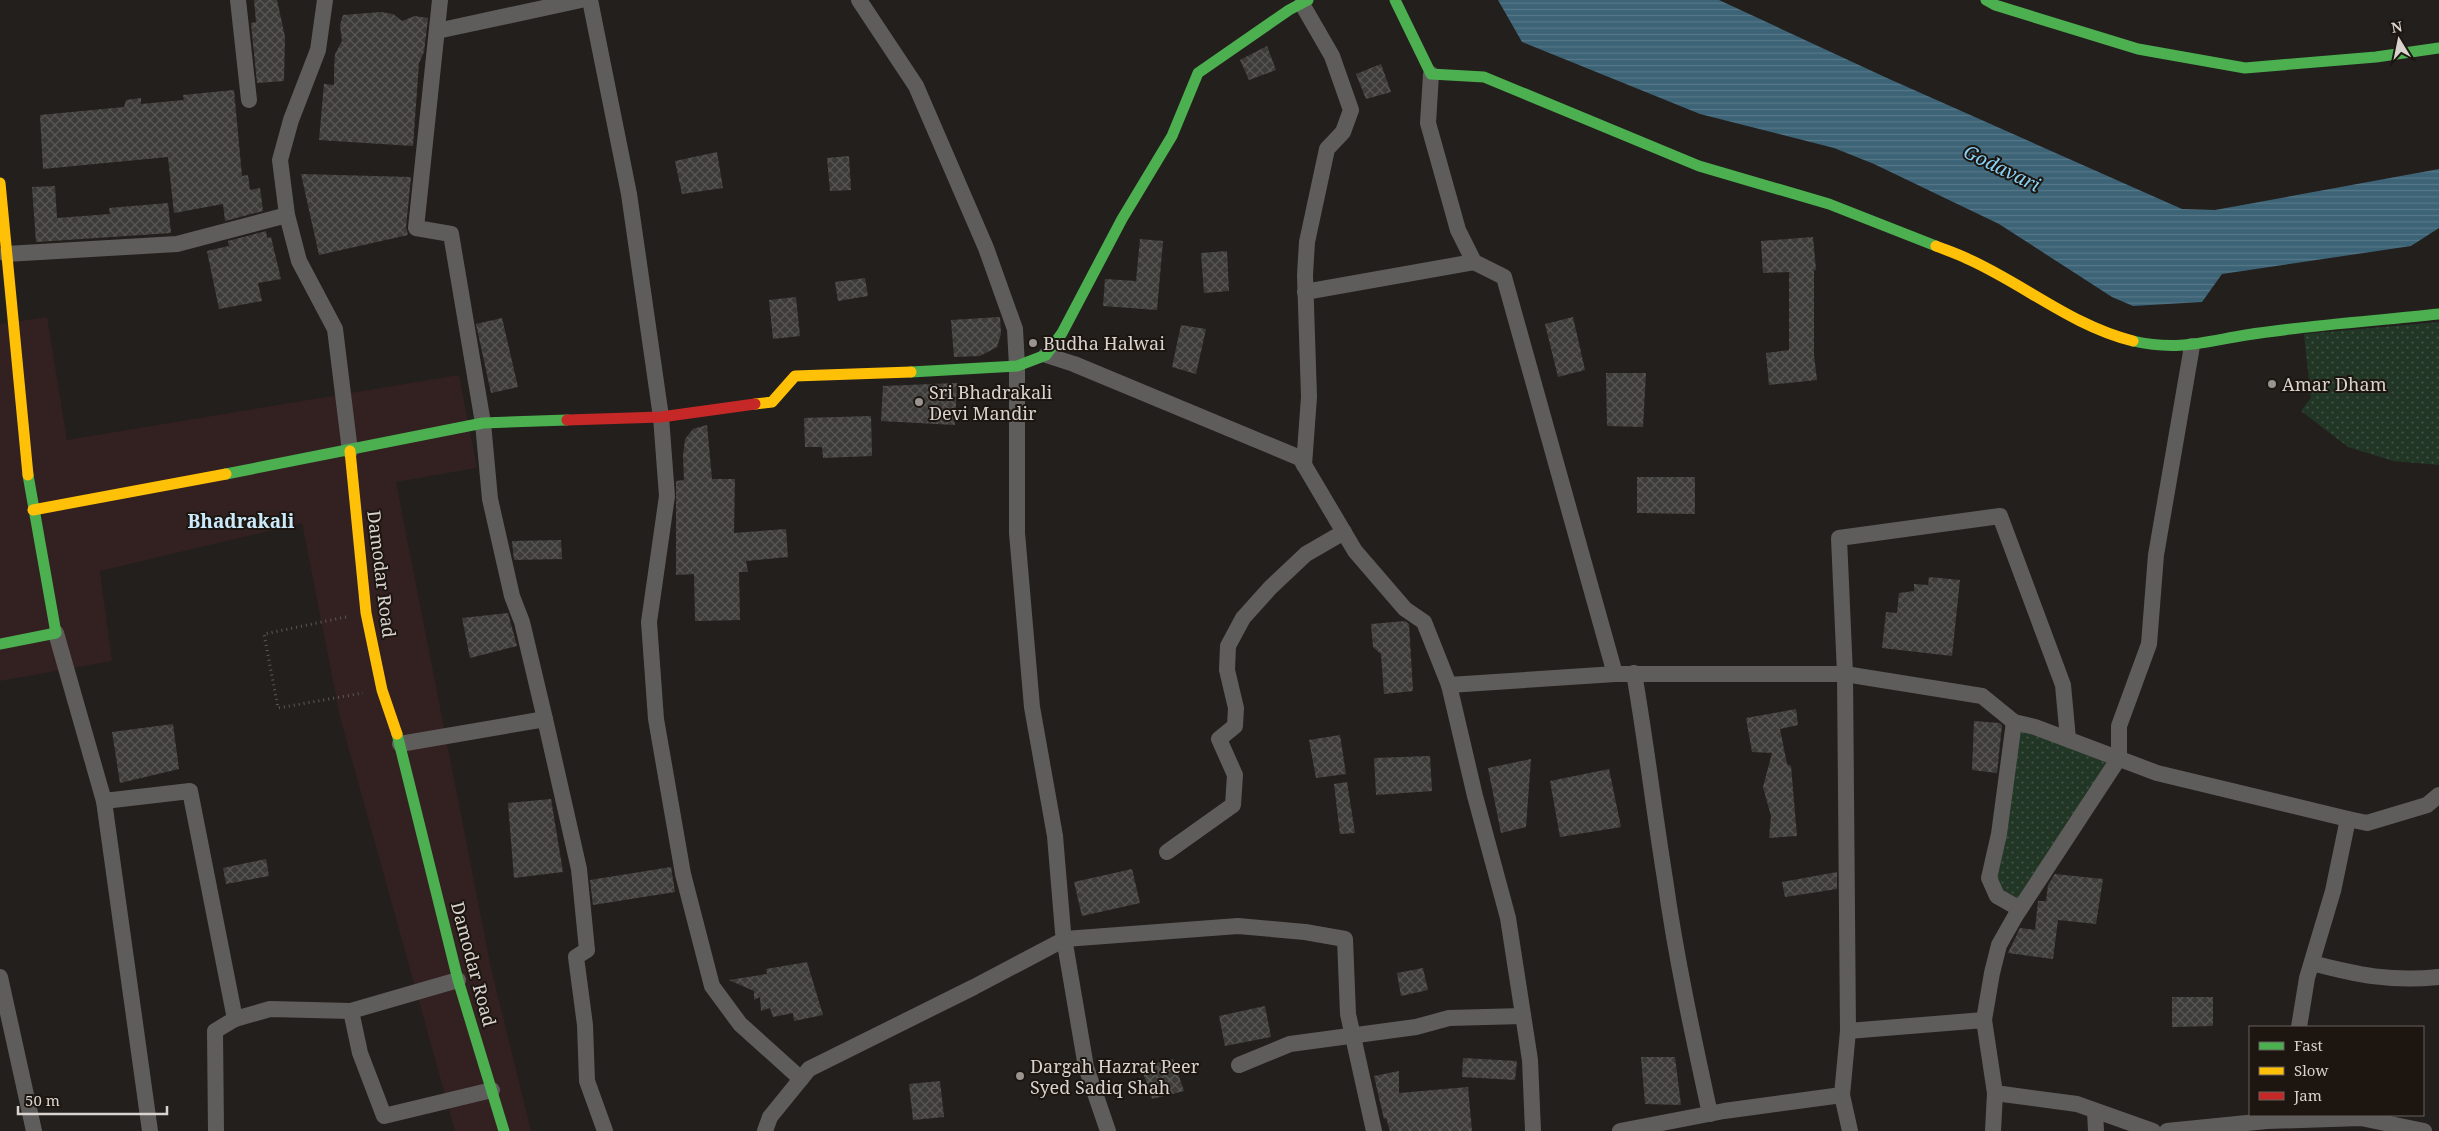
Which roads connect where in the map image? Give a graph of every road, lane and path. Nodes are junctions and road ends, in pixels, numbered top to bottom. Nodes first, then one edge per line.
1 (238, 0) edge
2 (324, 0) edge
3 (440, 0) edge
4 (581, 0) edge
5 (590, 0) edge
6 (859, 0) edge
7 (1395, 0) edge
8 (1986, 0) edge
9 (1299, 3) edge
10 (437, 31) junction
11 (2439, 48) edge
12 (1431, 74) junction
13 (250, 100) dead end
14 (0, 183) edge
15 (288, 216) junction
16 (6, 254) junction
17 (1474, 262) junction
18 (1305, 292) junction
19 (2439, 314) edge
20 (2192, 346) junction
21 (1046, 355) junction
22 (1017, 366) junction
23 (661, 417) junction
24 (483, 423) junction
25 (350, 450) junction
26 (1304, 465) junction
27 (33, 510) junction
28 (1344, 532) junction
29 (366, 613) junction
30 (56, 632) junction
31 (0, 644) edge
32 (1634, 673) junction
33 (1615, 674) junction
34 (1845, 674) junction
35 (1449, 685) junction
36 (382, 690) junction
37 (546, 719) junction
38 (2014, 722) junction
39 (2068, 739) junction
40 (400, 744) junction
41 (2119, 758) junction
42 (2439, 794) edge
43 (104, 801) junction
44 (2348, 819) junction
45 (1167, 852) dead end
46 (2020, 909) junction
47 (1065, 939) junction
48 (2312, 963) junction
49 (2439, 977) edge
50 (0, 978) edge
51 (458, 980) junction
52 (351, 1011) junction
53 (1523, 1016) junction
54 (236, 1019) junction
55 (1984, 1020) junction
56 (2299, 1026) edge
57 (1848, 1031) junction
58 (1352, 1034) junction
59 (1239, 1065) dead end
60 (800, 1079) junction
61 (492, 1090) junction
62 (1995, 1093) junction
63 (1842, 1095) junction
64 (2095, 1111) junction
65 (1710, 1114) junction
66 (2268, 1118) edge
67 (384, 1123) edge
68 (2219, 1128) edge
69 (34, 1131) edge
70 (150, 1131) edge
71 (216, 1131) edge
72 (504, 1131) edge
73 (605, 1131) edge
74 (764, 1131) edge
75 (1108, 1131) edge
76 (1374, 1131) edge
77 (1532, 1131) edge
78 (1620, 1131) edge
79 (1850, 1131) edge
80 (1993, 1131) edge
81 (2096, 1131) edge
82 (2154, 1131) edge
83 (2167, 1131) edge
84 (2424, 1131) edge

1 - 13 street
2 - 15 street
3 - 10 street
4 - 10 street
5 - 23 street
6 - 22 street
7 - 12 street
8 - 11 street
9 - 18 street
9 - 21 street
10 - 24 street
12 - 17 street
12 - 20 street
14 - 16 street
15 - 16 street
15 - 25 street
16 - 27 street
17 - 18 street
17 - 33 street
18 - 26 street
19 - 20 street
20 - 41 street
21 - 22 street
21 - 26 street
22 - 23 street
22 - 47 street
23 - 24 street
23 - 60 street
24 - 25 street
24 - 37 street
25 - 27 street
25 - 29 street, Damodar Road
26 - 28 street
27 - 30 street
28 - 35 street
28 - 45 street
29 - 36 street, Damodar Road
29 - 36 path
30 - 31 street
30 - 43 street
32 - 33 street
32 - 34 street
32 - 65 street
33 - 35 street
34 - 38 street
34 - 39 street
34 - 57 street
35 - 53 street
36 - 40 street, Damodar Road
37 - 40 street
37 - 73 street
38 - 39 street
38 - 46 street
39 - 41 street
40 - 51 street, Damodar Road
41 - 44 street
41 - 46 street
42 - 44 street
43 - 54 street
43 - 70 street
44 - 48 street
46 - 55 street
47 - 58 street
47 - 60 street
47 - 75 street
48 - 49 street
48 - 56 street
50 - 69 street
51 - 52 street
51 - 61 street, Damodar Road
52 - 54 street
52 - 67 street
53 - 58 street
53 - 77 street
54 - 71 street
55 - 57 street
55 - 62 street
57 - 63 street
58 - 59 street
58 - 76 street
60 - 74 street
61 - 67 street
61 - 72 street, Damodar Road
62 - 64 street
62 - 80 street
63 - 65 street
63 - 79 street
64 - 81 street
64 - 82 street
65 - 78 street
66 - 68 street
66 - 84 street
68 - 83 street

